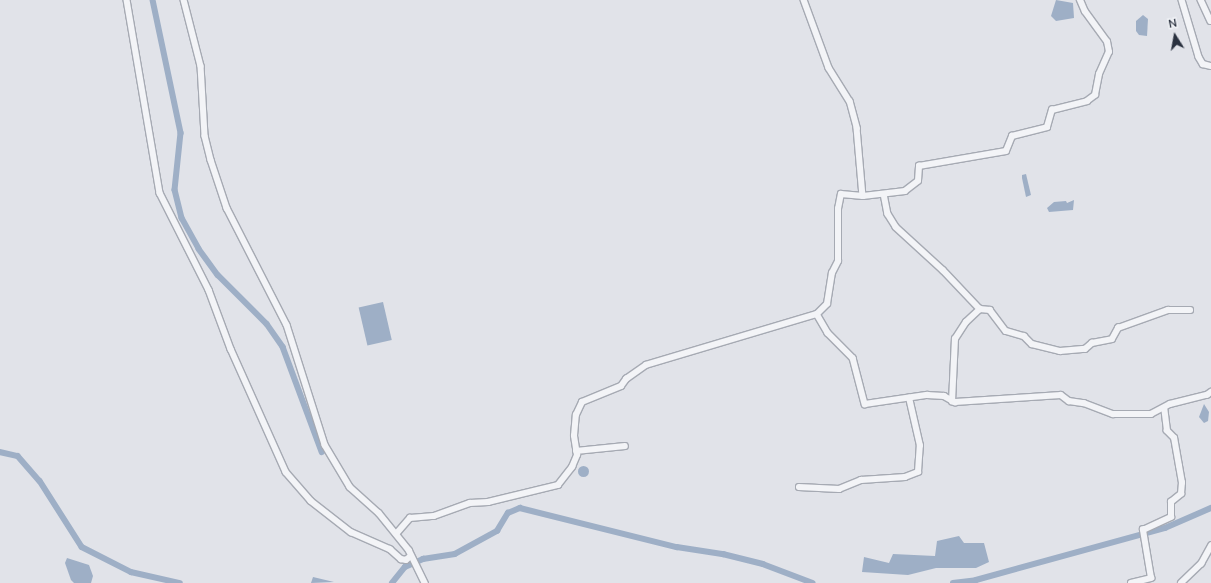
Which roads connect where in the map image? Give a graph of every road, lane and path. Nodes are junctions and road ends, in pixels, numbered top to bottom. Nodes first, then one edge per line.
1 (127, 0) edge
2 (184, 0) edge
3 (804, 0) edge
4 (1080, 0) edge
5 (1182, 0) edge
6 (1201, 0) edge
7 (1211, 21) edge
8 (1211, 66) edge
9 (884, 194) junction
10 (863, 196) junction
11 (980, 309) junction
12 (1190, 310) dead end
13 (817, 314) junction
14 (1211, 392) edge
15 (909, 398) junction
16 (952, 402) junction
17 (1164, 408) junction
18 (625, 446) dead end
19 (576, 451) junction
20 (799, 487) dead end
21 (396, 534) junction
22 (1211, 546) edge
23 (411, 556) junction
24 (425, 583) edge
25 (1131, 583) edge
26 (1181, 583) edge

1 - 23 street
2 - 21 street
3 - 10 street
4 - 9 street
5 - 8 street
6 - 7 street
9 - 10 street
9 - 11 street
10 - 13 street
11 - 12 street
11 - 16 street
13 - 15 street
13 - 19 street
14 - 17 street
15 - 16 street
15 - 20 street
16 - 17 street
17 - 25 street
18 - 19 street
19 - 21 street
21 - 23 street
22 - 26 street
23 - 24 street

